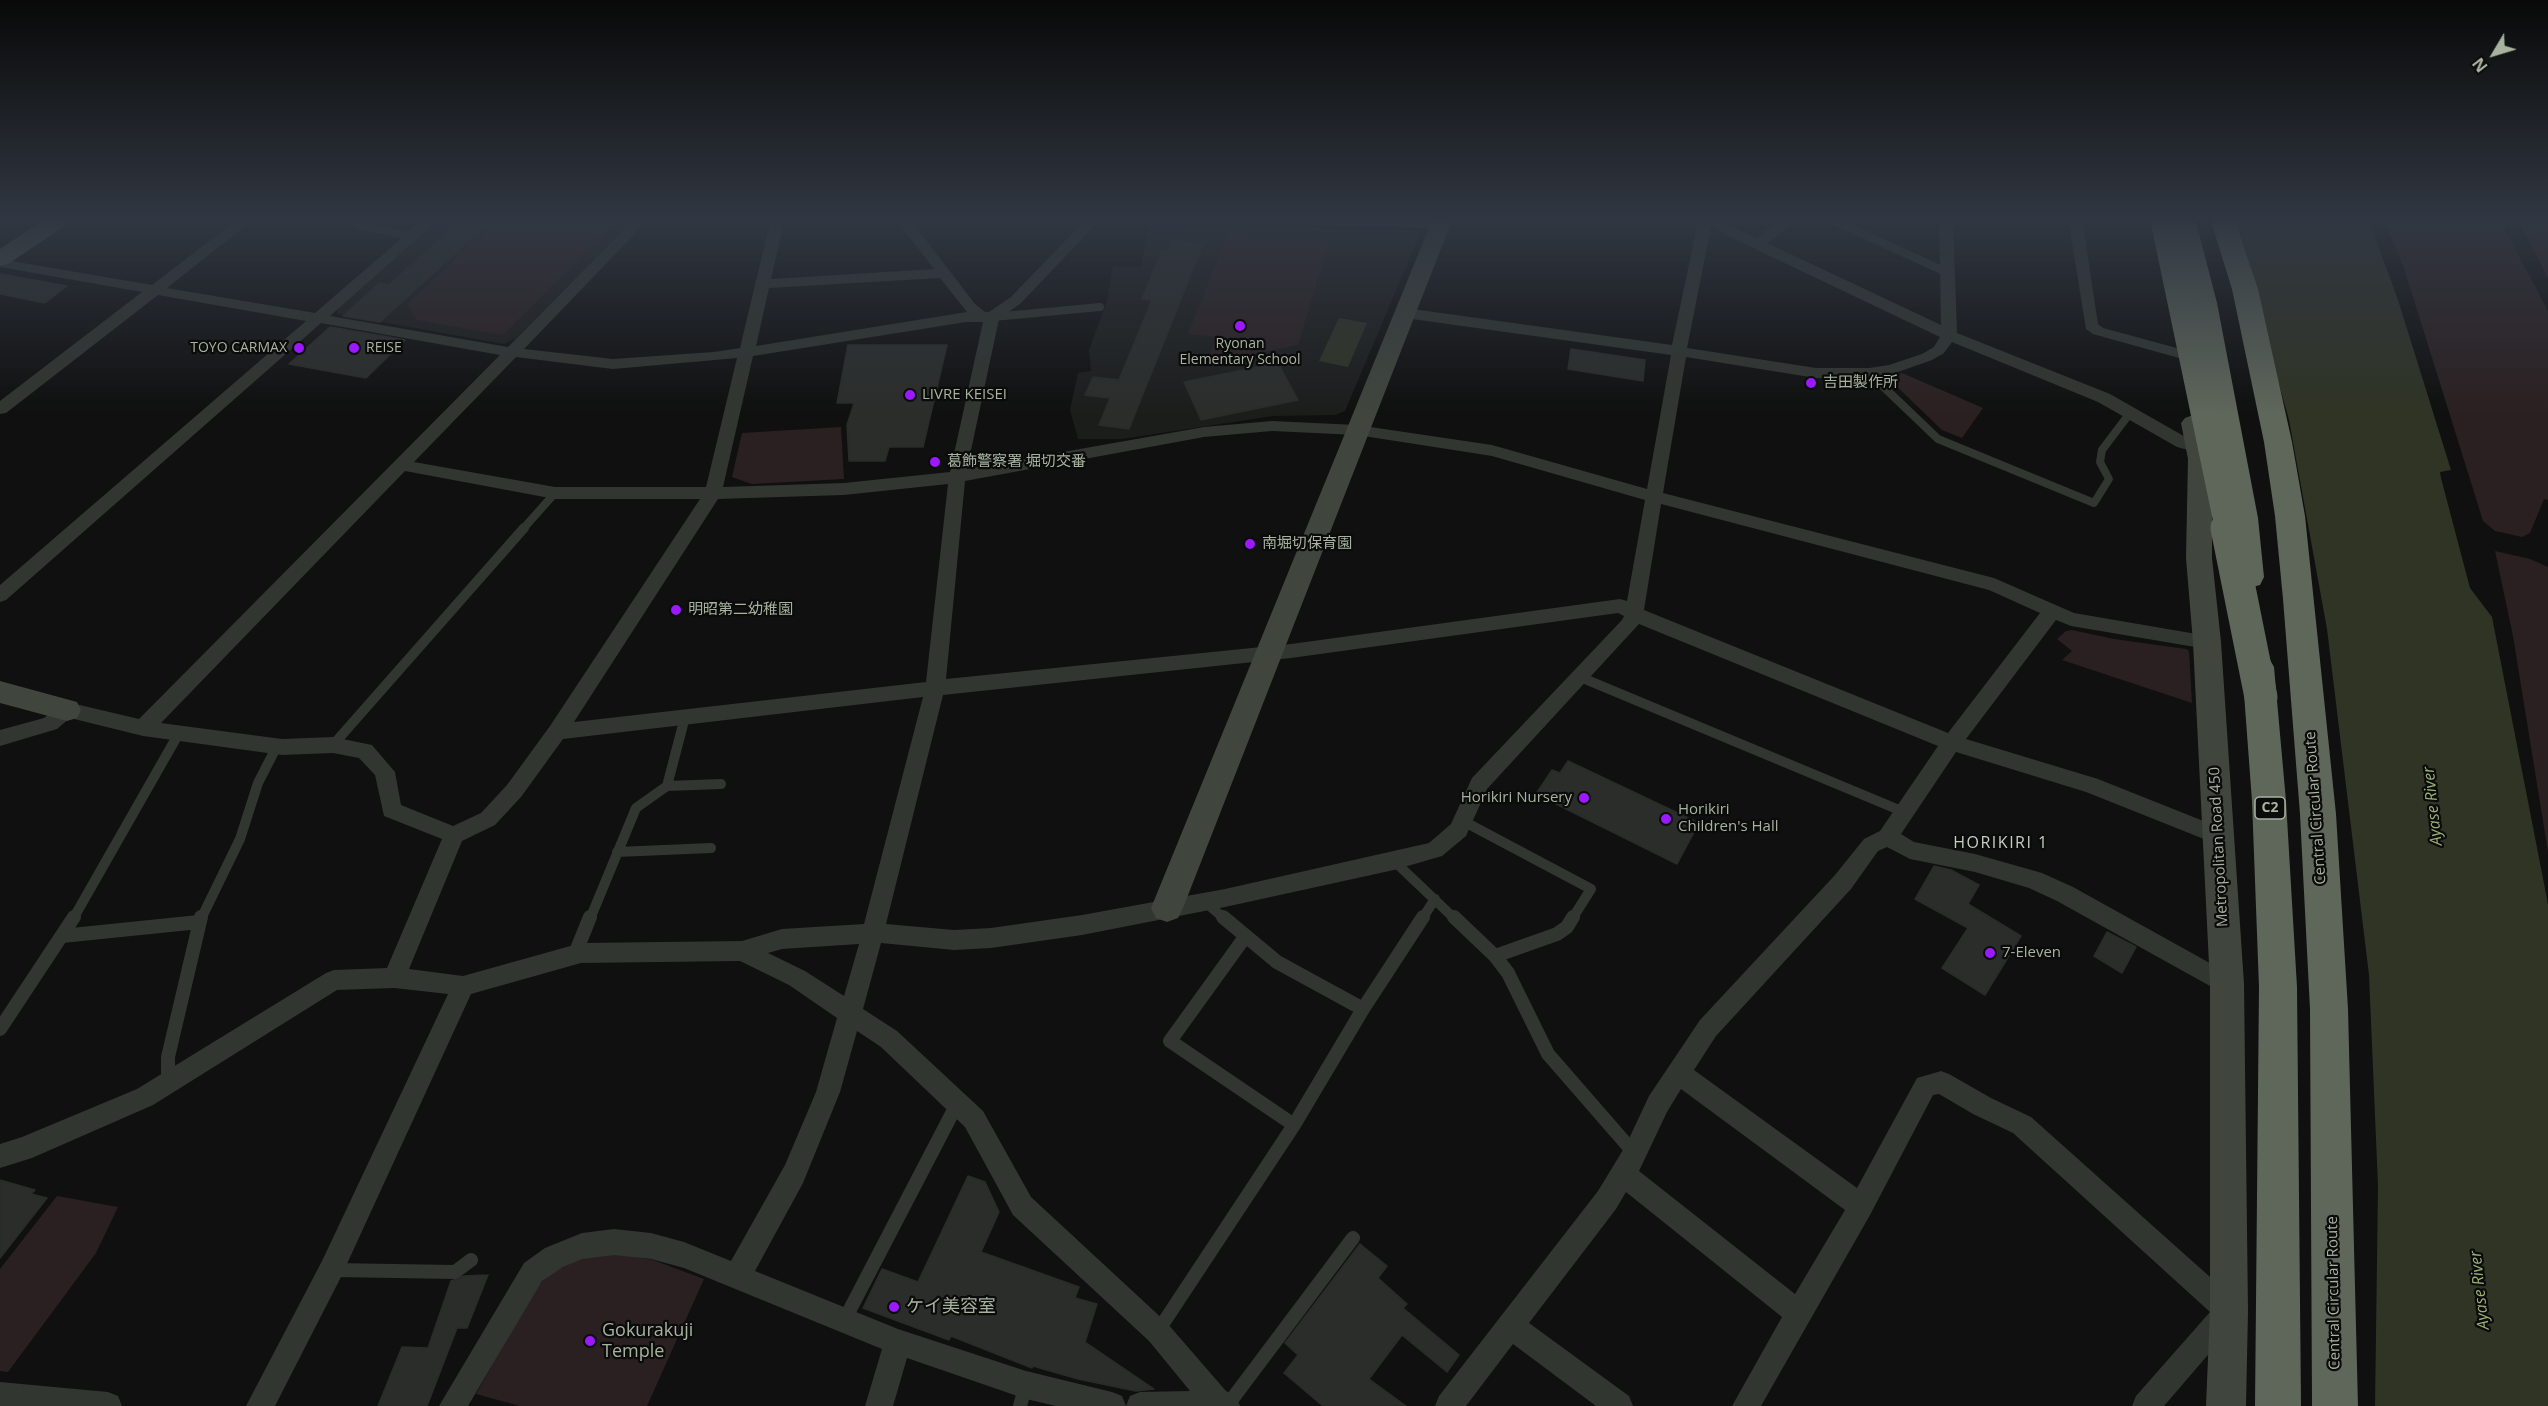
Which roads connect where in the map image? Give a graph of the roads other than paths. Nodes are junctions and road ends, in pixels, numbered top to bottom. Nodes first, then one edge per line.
1 (126, 284) edge
2 (163, 284) edge
3 (358, 284) edge
4 (579, 284) edge
5 (785, 284) edge
6 (953, 284) edge
7 (1032, 284) edge
8 (1417, 284) edge
9 (1692, 284) edge
10 (1840, 284) edge
11 (1947, 284) edge
12 (2085, 284) edge
13 (2170, 284) edge
14 (2173, 284) edge
15 (2177, 284) edge
16 (2199, 284) edge
17 (2219, 284) edge
18 (2243, 284) edge
19 (764, 285) joint
20 (156, 289) junction
21 (2172, 292) junction
22 (1100, 307) dead end
23 (1405, 313) junction
24 (987, 317) junction
25 (318, 318) junction
26 (1949, 335) junction
27 (1679, 351) junction
28 (512, 352) junction
29 (748, 352) junction
30 (2179, 353) junction
31 (1869, 373) junction
32 (0, 409) edge
33 (2130, 413) junction
34 (1357, 430) junction
35 (2199, 448) junction
36 (401, 465) junction
37 (957, 477) junction
38 (555, 493) junction
39 (713, 494) junction
40 (1656, 497) junction
41 (0, 595) edge
42 (2298, 599) junction
43 (2053, 610) junction
44 (1634, 613) junction
45 (2207, 642) junction
46 (1269, 654) junction
47 (1580, 677) junction
48 (935, 688) junction
49 (0, 692) edge
50 (2261, 697) junction
51 (67, 710) junction
52 (685, 717) junction
53 (144, 728) junction
54 (557, 732) junction
55 (179, 734) junction
56 (0, 738) edge
57 (1952, 742) junction
58 (333, 745) junction
59 (277, 746) junction
60 (721, 784) dead end
61 (667, 786) junction
62 (1904, 812) junction
63 (1463, 821) junction
64 (454, 835) junction
65 (2219, 836) junction
66 (1887, 837) junction
67 (711, 848) dead end
68 (617, 852) junction
69 (1394, 861) junction
70 (1435, 899) junction
71 (1204, 902) junction
72 (1167, 908) junction
73 (199, 922) junction
74 (873, 933) junction
75 (62, 936) junction
76 (1245, 937) junction
77 (742, 951) junction
78 (575, 954) junction
79 (1495, 956) junction
80 (394, 978) junction
81 (2226, 984) junction
82 (463, 986) junction
83 (1364, 1009) junction
84 (851, 1012) junction
85 (0, 1029) edge
86 (1678, 1073) junction
87 (168, 1083) junction
88 (957, 1103) junction
89 (1294, 1125) junction
90 (0, 1156) edge
91 (1629, 1164) junction
92 (1861, 1206) junction
93 (1353, 1238) dead end
94 (471, 1260) dead end
95 (331, 1270) junction
96 (737, 1277) junction
97 (2229, 1311) junction
98 (1799, 1314) junction
99 (845, 1319) junction
100 (1510, 1326) junction
101 (1158, 1332) junction
102 (898, 1342) junction
103 (0, 1395) edge
104 (1023, 1395) edge
105 (1212, 1405) edge
106 (108, 1406) edge
107 (260, 1406) edge
108 (453, 1406) edge
109 (879, 1406) edge
110 (1112, 1406) edge
111 (1140, 1406) edge
112 (1449, 1406) edge
113 (1619, 1406) edge
114 (1746, 1406) edge
115 (2146, 1406) edge
116 (2226, 1406) edge
117 (2278, 1406) edge
118 (2336, 1406) edge

1 - 20 street
2 - 20 street
3 - 25 street
4 - 28 street
5 - 19 street
6 - 24 street
7 - 24 street
8 - 23 main road
9 - 27 street
10 - 26 street
11 - 26 street
12 - 30 street
13 - 21 main road
14 - 21 main road
15 - 50 highway, bridge
16 - 50 highway, C2, bridge
17 - 42 highway
18 - 42 highway, Central Circular Route
19 - 29 street
20 - 25 street
20 - 32 street
21 - 30 main road, Metropolitan Road 450
22 - 24 lane
23 - 27 street
23 - 34 main road
24 - 29 street
24 - 37 street
25 - 28 street
25 - 41 street
26 - 31 street
26 - 33 street
27 - 31 street
27 - 40 street
28 - 29 street
28 - 36 street
29 - 39 street
30 - 35 main road, Metropolitan Road 450
31 - 33 lane
33 - 35 street
34 - 37 street
34 - 40 street
34 - 46 main road
35 - 45 main road, Metropolitan Road 450
36 - 38 street
36 - 53 street
37 - 39 street
37 - 48 street
38 - 39 street
38 - 58 lane
39 - 54 street
40 - 43 street
40 - 44 street
42 - 118 highway, Central Circular Route
43 - 45 street
43 - 57 street
44 - 46 street
44 - 47 street
44 - 57 street
45 - 65 main road, Metropolitan Road 450
46 - 48 street
46 - 72 main road
47 - 62 lane
47 - 63 street
48 - 52 street
48 - 74 street
49 - 51 main road
50 - 117 highway, C2
51 - 53 street
51 - 56 street
52 - 54 street
52 - 61 lane
53 - 55 street
54 - 64 street
55 - 59 street
55 - 75 lane
57 - 62 street
57 - 65 street
58 - 59 street
58 - 64 street
59 - 73 lane
60 - 61 lane
61 - 68 lane
62 - 66 street
63 - 69 street
63 - 79 lane
64 - 80 street
65 - 81 main road, Metropolitan Road 450
66 - 81 street
66 - 86 street
67 - 68 lane
68 - 78 lane
69 - 70 lane
69 - 71 street
70 - 79 lane
70 - 83 lane
71 - 72 street
71 - 76 lane
72 - 74 street
73 - 75 lane
73 - 87 lane
74 - 77 street
74 - 84 street
75 - 85 lane
76 - 83 lane
76 - 89 lane
77 - 78 street
77 - 84 street
78 - 82 street
79 - 91 lane
80 - 82 street
80 - 87 street
81 - 97 main road, Metropolitan Road 450
82 - 95 street
83 - 89 lane
84 - 88 street
84 - 96 street
86 - 91 street
86 - 92 street
87 - 90 street
88 - 99 lane
88 - 101 street
89 - 101 lane
91 - 98 street
91 - 100 street
92 - 97 street
92 - 98 street
93 - 105 lane
94 - 95 lane
95 - 107 street
96 - 99 street
96 - 108 street
97 - 115 street
97 - 116 main road, Metropolitan Road 450
98 - 114 street
99 - 102 street
100 - 112 street
100 - 113 street
101 - 105 street
102 - 104 street
102 - 109 street
103 - 106 street
104 - 110 street
105 - 111 street

